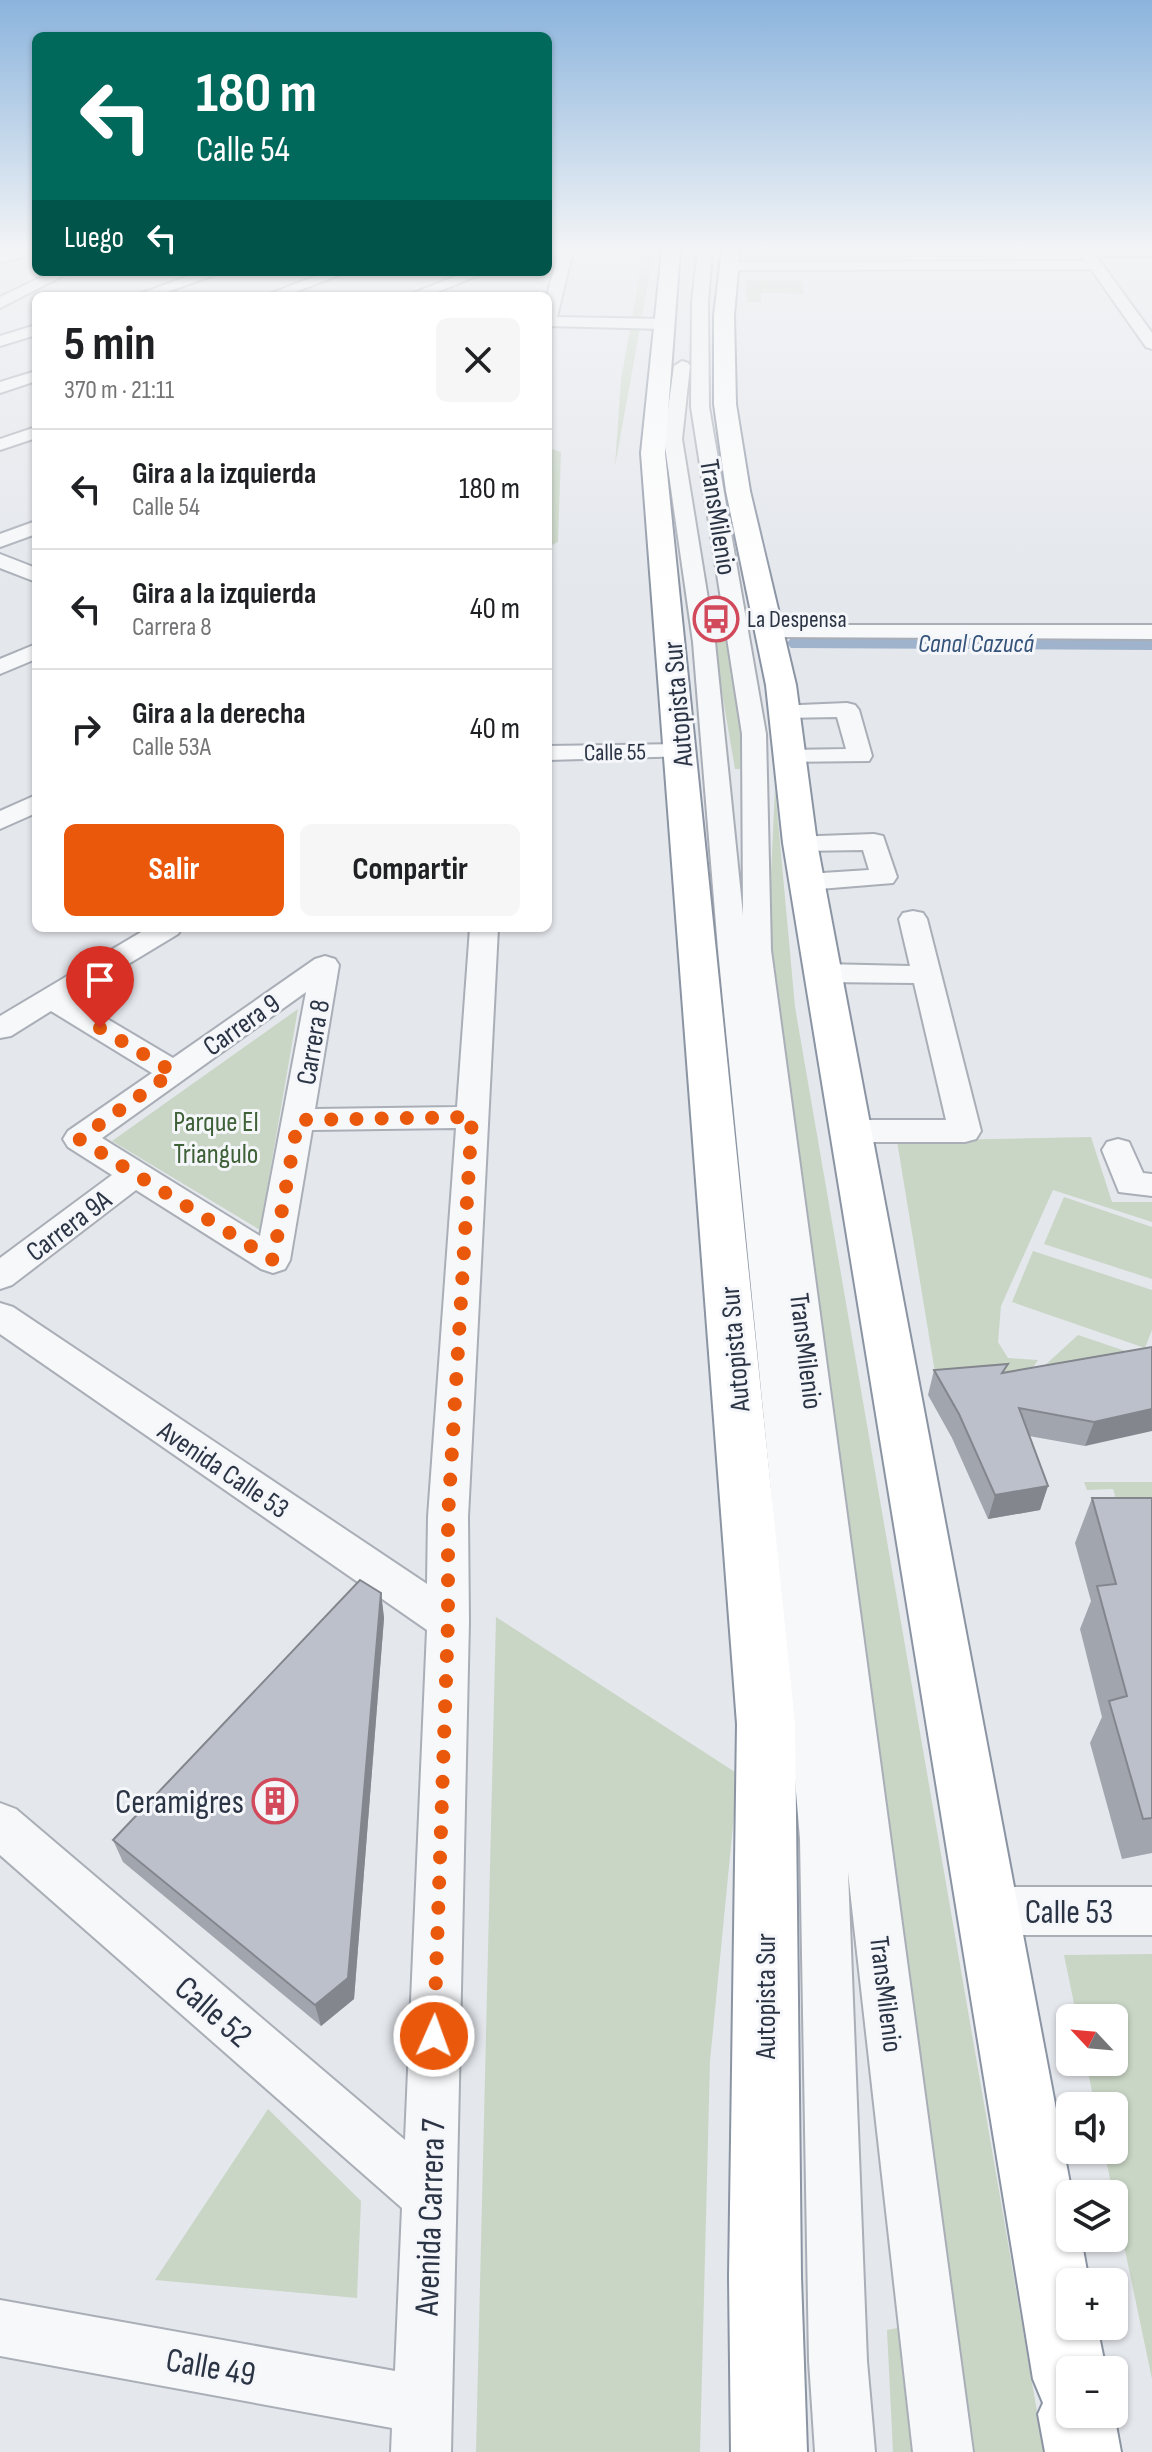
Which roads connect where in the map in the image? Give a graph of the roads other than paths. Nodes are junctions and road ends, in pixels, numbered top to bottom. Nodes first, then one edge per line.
1 (661, 364) edge
2 (690, 364) edge
3 (700, 364) edge
4 (722, 364) edge
5 (32, 377) edge
6 (0, 388) edge
7 (32, 433) edge
8 (0, 445) edge
9 (32, 529) edge
10 (0, 541) edge
11 (0, 560) edge
12 (32, 574) edge
13 (769, 632) junction
14 (1152, 632) edge
15 (32, 653) edge
16 (0, 667) edge
17 (784, 711) junction
18 (681, 751) junction
19 (552, 753) edge
20 (789, 757) junction
21 (32, 805) edge
22 (0, 821) edge
23 (913, 919) dead end
24 (161, 932) edge
25 (484, 932) edge
26 (325, 965) joint
27 (823, 973) junction
28 (926, 975) junction
29 (51, 998) junction
30 (0, 1029) edge
31 (173, 1072) junction
32 (472, 1117) junction
33 (298, 1120) junction
34 (850, 1131) junction
35 (1118, 1150) dead end
36 (135, 1174) junction
37 (1152, 1185) edge
38 (0, 1276) edge
39 (0, 1316) edge
40 (448, 1621) junction
41 (0, 1825) edge
42 (985, 1911) junction
43 (1152, 1911) edge
44 (429, 2196) junction
45 (0, 2328) edge
46 (1066, 2356) edge
47 (422, 2428) edge
48 (1079, 2428) edge
49 (769, 2452) edge
50 (845, 2452) edge
51 (943, 2452) edge
52 (1083, 2452) edge

1 - 18 highway, Autopista Sur
2 - 50 street, TransMilenio
3 - 51 street, TransMilenio
4 - 13 highway
5 - 6 street
7 - 8 street
9 - 10 street
11 - 12 street
13 - 14 street
13 - 17 highway
15 - 16 street
17 - 20 highway
17 - 20 street
18 - 19 street, Calle 55
18 - 49 highway, Autopista Sur
20 - 27 highway
21 - 22 street
23 - 28 street
24 - 29 street
25 - 32 street, Avenida Carrera 7
26 - 31 street, Carrera 9
26 - 33 street, Carrera 8
27 - 28 street
27 - 34 highway
28 - 34 street
29 - 30 street
29 - 31 street
31 - 36 street, Carrera 9
32 - 33 street
32 - 40 street, Avenida Carrera 7
33 - 36 street, Carrera 8
34 - 42 highway
35 - 37 street
36 - 38 street, Carrera 9A
39 - 40 street, Avenida Calle 53
40 - 44 street, Avenida Carrera 7
41 - 44 street, Calle 52
42 - 43 street, Calle 53
42 - 46 highway
44 - 47 street, Avenida Carrera 7
45 - 47 street, Calle 49
48 - 52 highway

